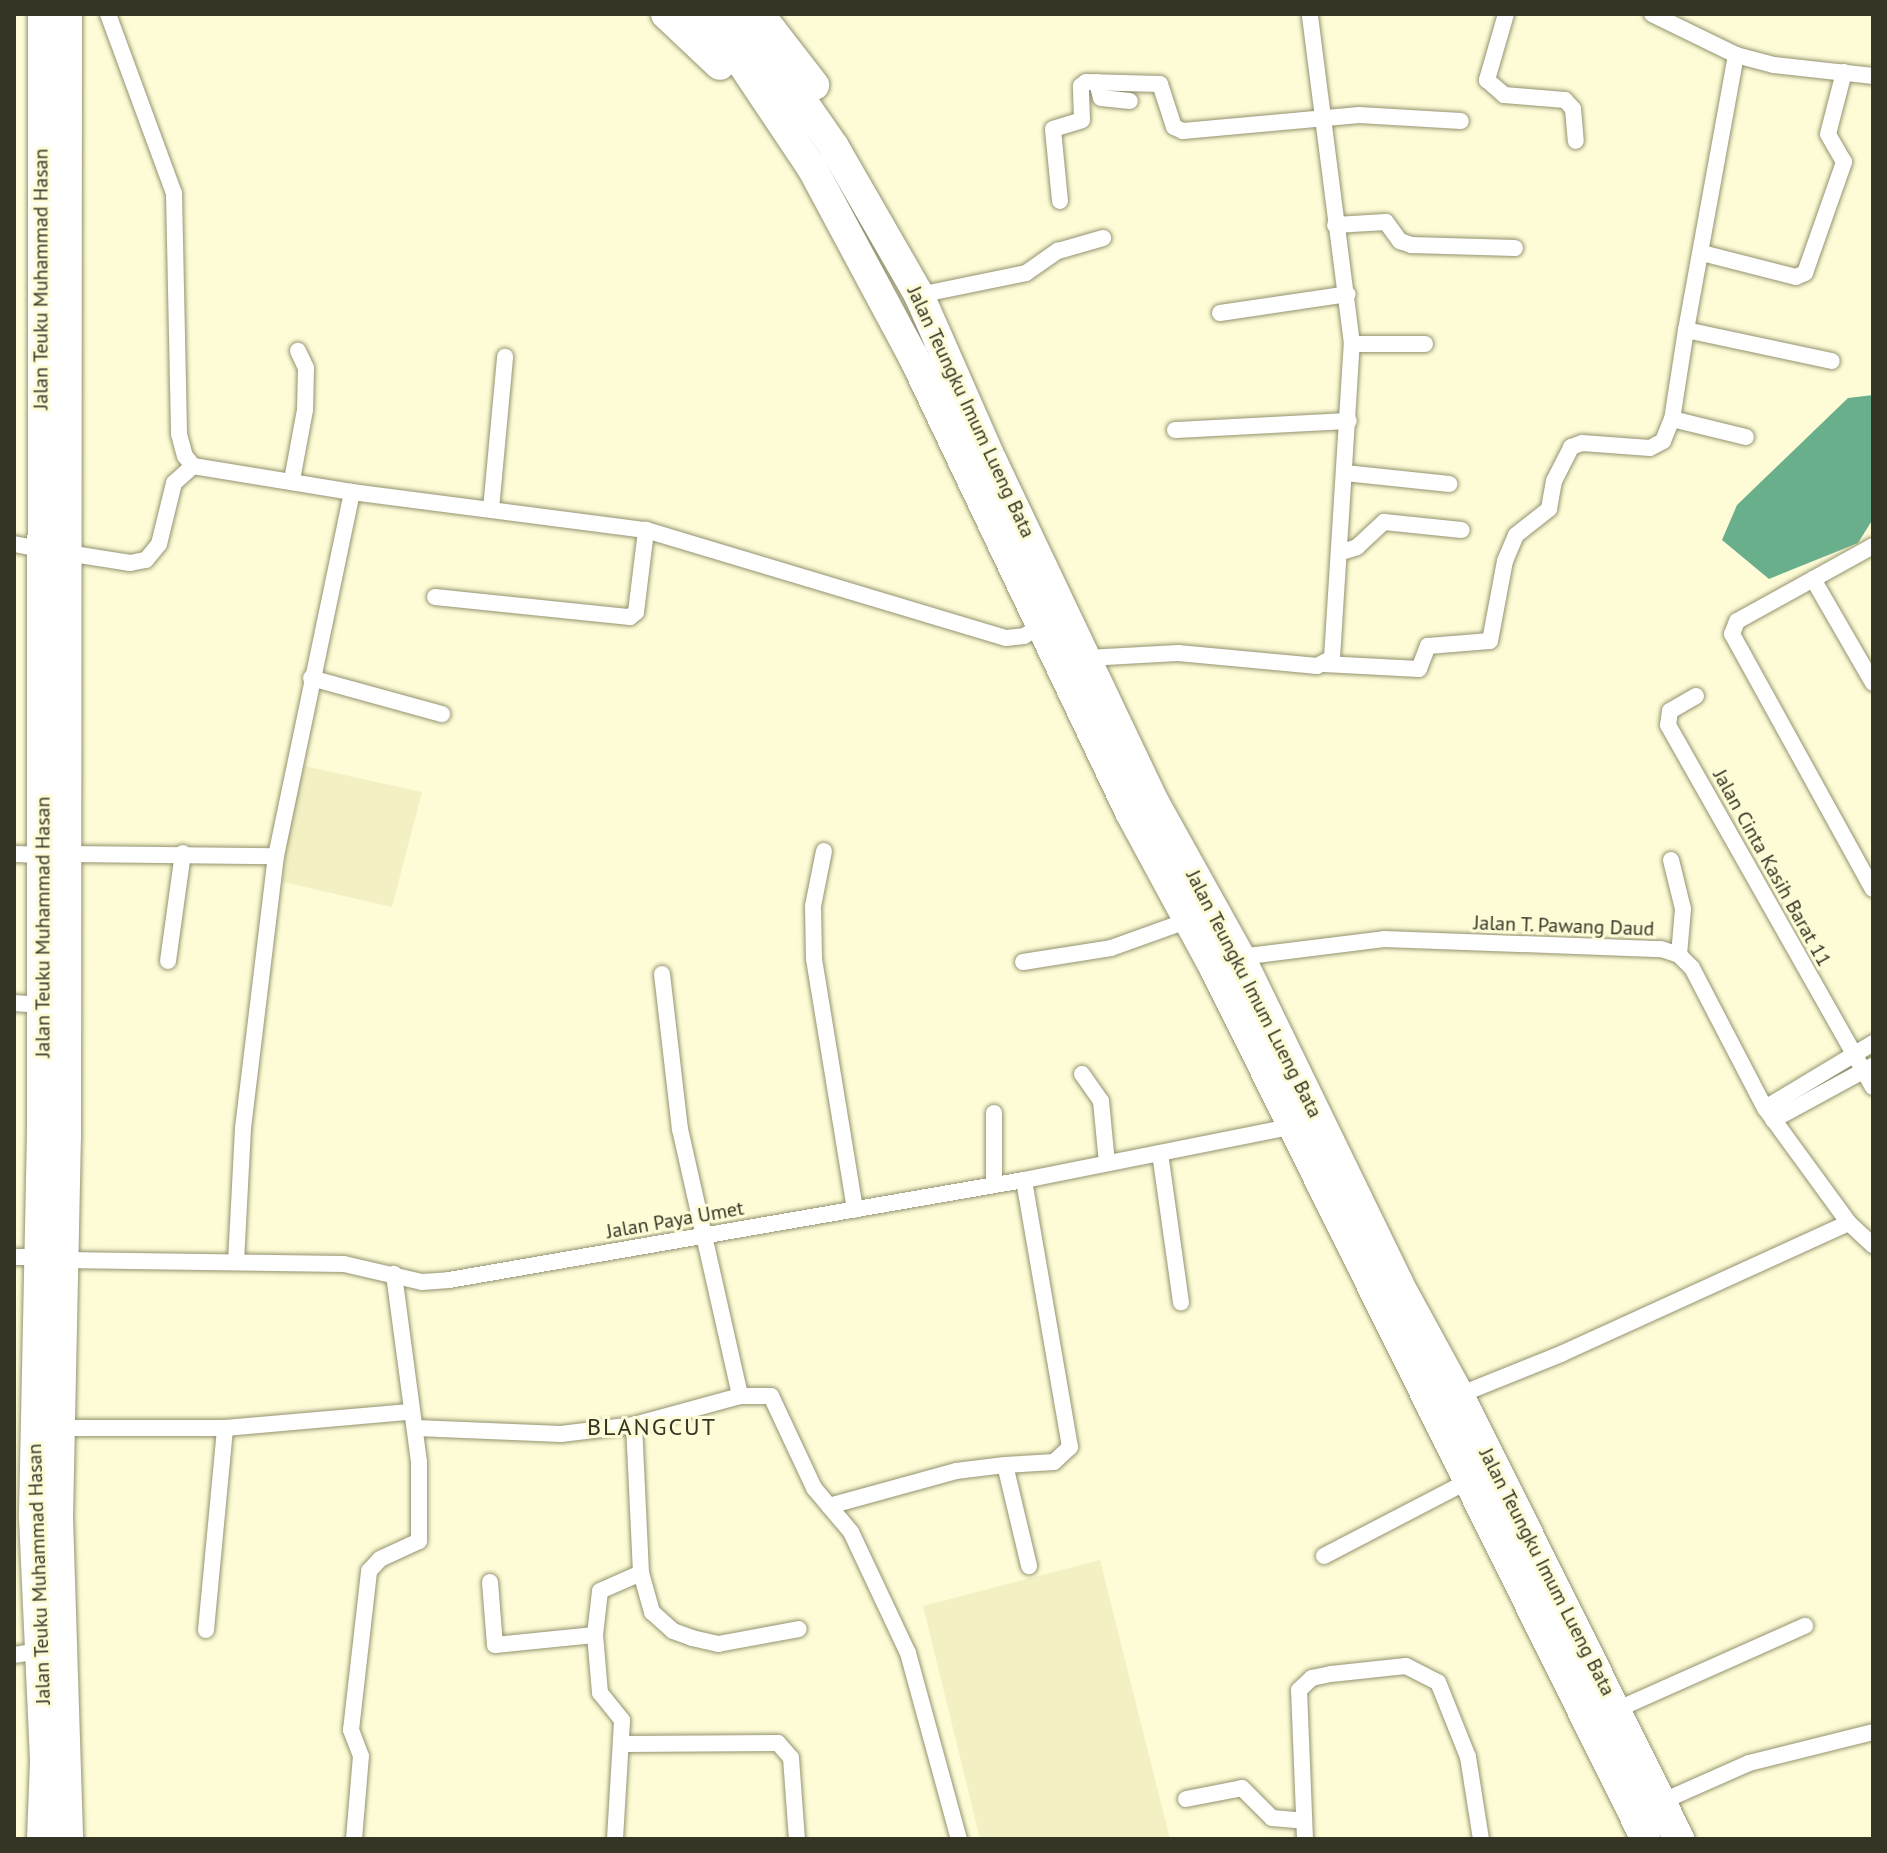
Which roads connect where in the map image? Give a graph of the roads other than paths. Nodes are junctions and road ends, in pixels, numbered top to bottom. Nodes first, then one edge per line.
1 (43, 14) edge
2 (67, 14) edge
3 (108, 14) edge
4 (666, 14) edge
5 (698, 14) edge
6 (730, 14) edge
7 (759, 14) edge
8 (1310, 14) edge
9 (1506, 14) edge
10 (1652, 14) edge
11 (1736, 55) junction
12 (1844, 72) junction
13 (1873, 76) edge
14 (1097, 82) junction
15 (775, 86) junction
16 (1130, 101) dead end
17 (1323, 120) junction
18 (1461, 121) dead end
19 (1576, 141) dead end
20 (834, 147) junction
21 (812, 168) junction
22 (1060, 201) dead end
23 (1335, 225) junction
24 (1103, 238) dead end
25 (1515, 248) dead end
26 (1702, 253) junction
27 (1348, 294) junction
28 (919, 295) junction
29 (1220, 313) dead end
30 (1686, 330) junction
31 (1352, 344) junction
32 (1425, 344) dead end
33 (298, 351) dead end
34 (505, 357) dead end
35 (1832, 361) dead end
36 (1672, 419) junction
37 (1349, 421) junction
38 (1175, 430) dead end
39 (1746, 437) dead end
40 (193, 466) junction
41 (1345, 473) junction
42 (292, 480) junction
43 (1449, 484) dead end
44 (352, 492) junction
45 (491, 509) junction
46 (646, 530) junction
47 (1462, 530) dead end
48 (1873, 546) edge
49 (40, 549) edge
50 (1342, 552) junction
51 (1813, 579) junction
52 (435, 597) dead end
53 (1044, 624) junction
54 (1087, 658) junction
55 (1324, 664) junction
56 (311, 678) junction
57 (1873, 683) edge
58 (1696, 696) dead end
59 (442, 714) dead end
60 (1143, 808) junction
61 (824, 851) dead end
62 (183, 853) junction
63 (42, 854) edge
64 (276, 856) junction
65 (1671, 860) dead end
66 (1873, 889) edge
67 (1189, 920) junction
68 (1679, 955) junction
69 (1240, 957) junction
70 (168, 961) dead end
71 (1023, 962) dead end
72 (662, 974) dead end
73 (28, 1004) edge
74 (1873, 1043) edge
75 (1854, 1054) junction
76 (1868, 1068) edge
77 (1082, 1074) dead end
78 (1873, 1087) edge
79 (994, 1113) dead end
80 (1769, 1114) junction
81 (1290, 1127) junction
82 (54, 1134) junction
83 (1160, 1153) junction
84 (1107, 1163) junction
85 (1024, 1180) junction
86 (994, 1185) junction
87 (855, 1210) junction
88 (1849, 1223) junction
89 (704, 1234) junction
90 (1873, 1245) edge
91 (38, 1258) edge
92 (236, 1262) junction
93 (394, 1274) junction
94 (1181, 1303) dead end
95 (1459, 1395) junction
96 (740, 1396) junction
97 (409, 1412) junction
98 (634, 1425) junction
99 (36, 1428) edge
100 (225, 1428) junction
101 (416, 1428) junction
102 (1005, 1465) junction
103 (1468, 1481) junction
104 (829, 1506) junction
105 (1324, 1556) dead end
106 (1029, 1566) dead end
107 (641, 1573) junction
108 (490, 1582) dead end
109 (1805, 1626) dead end
110 (799, 1629) dead end
111 (206, 1630) dead end
112 (595, 1635) junction
113 (27, 1653) edge
114 (1616, 1710) junction
115 (1873, 1732) edge
116 (624, 1744) junction
117 (1186, 1799) dead end
118 (1661, 1802) junction
119 (1304, 1821) junction
120 (42, 1839) edge
121 (68, 1839) edge
122 (354, 1839) edge
123 (615, 1839) edge
124 (797, 1839) edge
125 (959, 1839) edge
126 (1305, 1839) edge
127 (1481, 1839) edge
128 (1646, 1839) edge
129 (1679, 1839) edge

1 - 49 highway, Jalan Teuku Muhammad Hasan
2 - 49 highway, Jalan Teuku Muhammad Hasan
3 - 40 street
4 - 21 highway, Jalan Teungku Imum Lueng Bata
5 - 15 highway
6 - 15 highway
7 - 20 highway, Jalan Teungku Imum Lueng Bata
8 - 17 street
9 - 19 street
10 - 11 street
11 - 12 street
11 - 26 street
12 - 13 street
12 - 26 street
14 - 16 street
14 - 17 street
14 - 22 street
15 - 20 highway, Jalan Teungku Imum Lueng Bata
15 - 21 highway, Jalan Teungku Imum Lueng Bata
17 - 18 street
17 - 23 street
20 - 28 highway, Jalan Teungku Imum Lueng Bata
21 - 53 highway, Jalan Teungku Imum Lueng Bata
23 - 25 street
23 - 27 street
24 - 28 street
26 - 30 street
27 - 29 street
27 - 31 street
28 - 54 highway, Jalan Teungku Imum Lueng Bata
30 - 35 street
30 - 36 street
31 - 32 street
31 - 37 street
33 - 42 street
34 - 45 street
36 - 39 street
36 - 55 street
37 - 38 street
37 - 41 street
40 - 42 street
40 - 49 street
41 - 43 street
41 - 50 street
42 - 44 street
44 - 45 street
44 - 56 street
45 - 46 street
46 - 52 street
46 - 53 street
47 - 50 street
48 - 51 street
49 - 63 highway, Jalan Teuku Muhammad Hasan
50 - 55 street
51 - 57 street
51 - 66 street
53 - 60 highway, Jalan Teungku Imum Lueng Bata
54 - 55 street
54 - 60 highway, Jalan Teungku Imum Lueng Bata
56 - 59 street
56 - 64 street
58 - 75 street, Jalan Cinta Kasih Barat 11
60 - 67 highway, Jalan Teungku Imum Lueng Bata
60 - 69 highway, Jalan Teungku Imum Lueng Bata
61 - 87 street
62 - 63 street
62 - 64 street
62 - 70 street
63 - 73 highway, Jalan Teuku Muhammad Hasan
63 - 82 highway, Jalan Teuku Muhammad Hasan
64 - 92 street
65 - 68 street
67 - 71 street
67 - 81 highway, Jalan Teungku Imum Lueng Bata
68 - 69 street, Jalan T. Pawang Daud
68 - 80 street, Jalan T. Pawang Daud
69 - 95 highway, Jalan Teungku Imum Lueng Bata
72 - 89 street
73 - 82 highway, Jalan Teuku Muhammad Hasan
74 - 75 street
75 - 76 street, Jalan Cinta Kasih Barat 11
75 - 80 street
76 - 78 street, Jalan Cinta Kasih Barat 11
76 - 80 street
77 - 84 street
79 - 86 street
80 - 88 street, Jalan T. Pawang Daud
81 - 83 street, Jalan Paya Umet
81 - 103 highway, Jalan Teungku Imum Lueng Bata
82 - 91 highway, Jalan Teuku Muhammad Hasan
83 - 84 street, Jalan Paya Umet
83 - 94 street
84 - 85 street, Jalan Paya Umet
85 - 86 street, Jalan Paya Umet
85 - 102 street
86 - 87 street, Jalan Paya Umet
87 - 89 street, Jalan Paya Umet
88 - 90 street, Jalan T. Pawang Daud
88 - 95 street
89 - 93 street, Jalan Paya Umet
89 - 96 street
91 - 92 street, Jalan Paya Umet
91 - 99 highway, Jalan Teuku Muhammad Hasan
92 - 93 street, Jalan Paya Umet
93 - 97 street
95 - 114 highway, Jalan Teungku Imum Lueng Bata
96 - 98 street
96 - 104 street
97 - 100 street
97 - 101 street
98 - 101 street
98 - 107 street
99 - 100 street
99 - 113 highway, Jalan Teuku Muhammad Hasan
99 - 121 highway, Jalan Teuku Muhammad Hasan
100 - 111 street
101 - 122 street
102 - 104 street
102 - 106 street
103 - 105 street
103 - 128 highway, Jalan Teungku Imum Lueng Bata
104 - 125 street
107 - 110 street
107 - 112 street
108 - 112 street
109 - 114 street
112 - 116 street
113 - 120 highway, Jalan Teuku Muhammad Hasan
114 - 118 highway, Jalan Teungku Imum Lueng Bata
115 - 118 street
116 - 123 street
116 - 124 street
117 - 119 street
118 - 129 highway, Jalan Teungku Imum Lueng Bata
119 - 126 street
119 - 127 street

